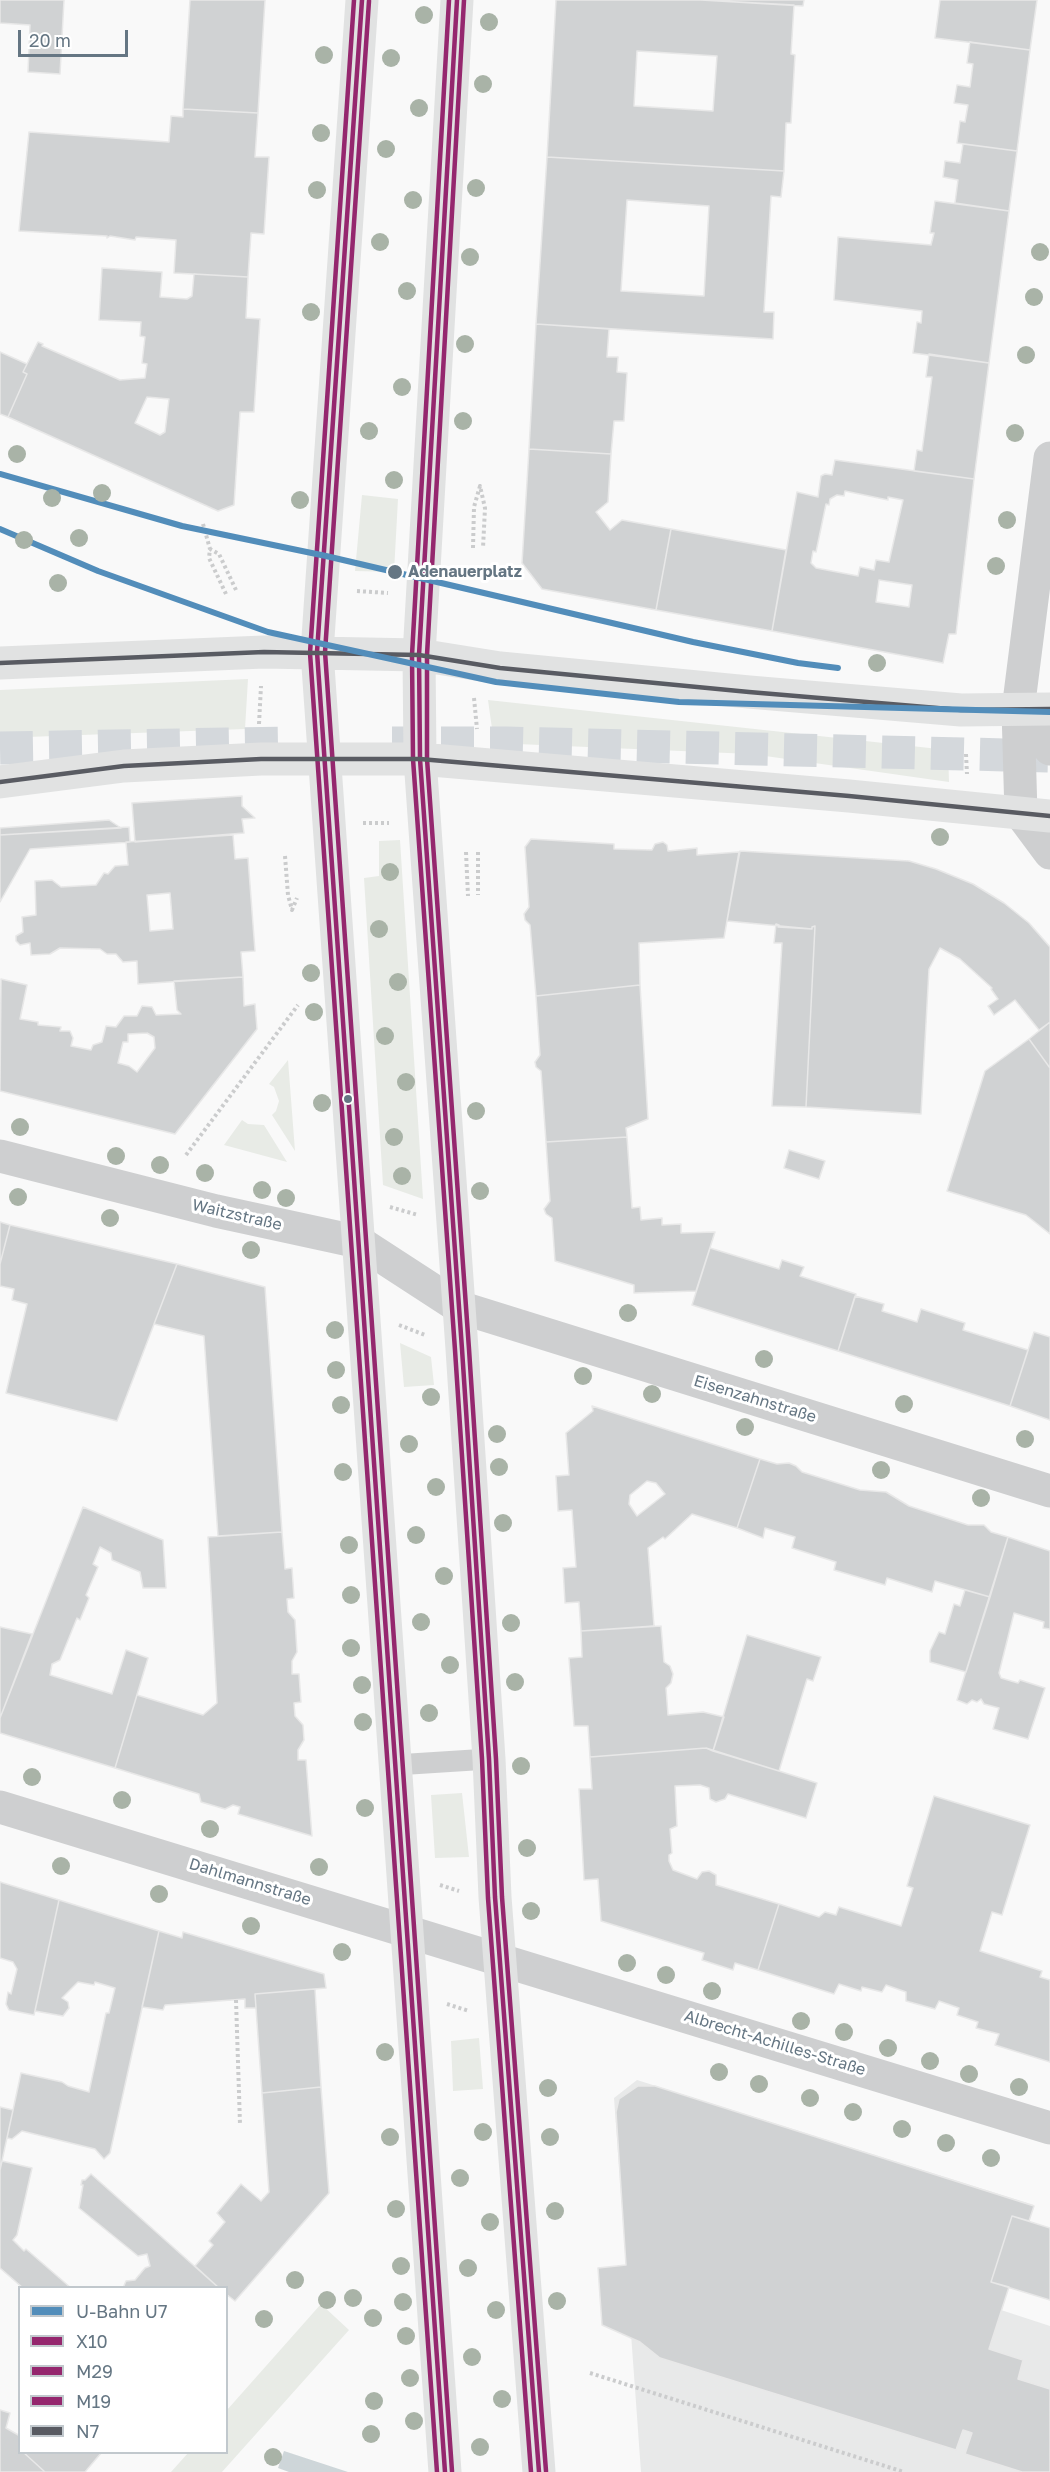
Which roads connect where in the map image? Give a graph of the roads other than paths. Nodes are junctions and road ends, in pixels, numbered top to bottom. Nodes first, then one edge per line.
1 (362, 0) edge
2 (457, 0) edge
3 (1050, 458) edge
4 (317, 652) junction
5 (419, 655) junction
6 (0, 663) edge
7 (1050, 709) edge
8 (1018, 710) junction
9 (1050, 749) edge
10 (325, 758) junction
11 (420, 759) junction
12 (0, 783) edge
13 (1036, 815) edge
14 (1050, 853) edge
15 (0, 1155) edge
16 (359, 1242) junction
17 (459, 1307) junction
18 (1050, 1491) edge
19 (489, 1760) junction
20 (395, 1765) junction
21 (0, 1807) edge
22 (407, 1931) junction
23 (500, 1958) junction
24 (1050, 2128) edge
25 (445, 2472) edge
26 (539, 2472) edge

1 - 4 main road
2 - 5 main road
3 - 8 street
4 - 5 main road
4 - 6 main road
4 - 10 main road
5 - 8 main road
5 - 11 main road
7 - 8 main road
8 - 9 street
8 - 13 street
10 - 11 main road
10 - 12 main road
10 - 16 main road
11 - 13 main road
11 - 17 main road
13 - 14 street
15 - 16 street, Waitzstraße
16 - 17 street, Waitzstraße
16 - 20 main road
17 - 18 street, Eisenzahnstraße
17 - 19 main road
19 - 20 lane
19 - 23 main road
20 - 22 main road
21 - 22 street, Dahlmannstraße
22 - 23 street, Dahlmannstraße
22 - 25 main road
23 - 24 street, Albrecht-Achilles-Straße
23 - 26 main road

